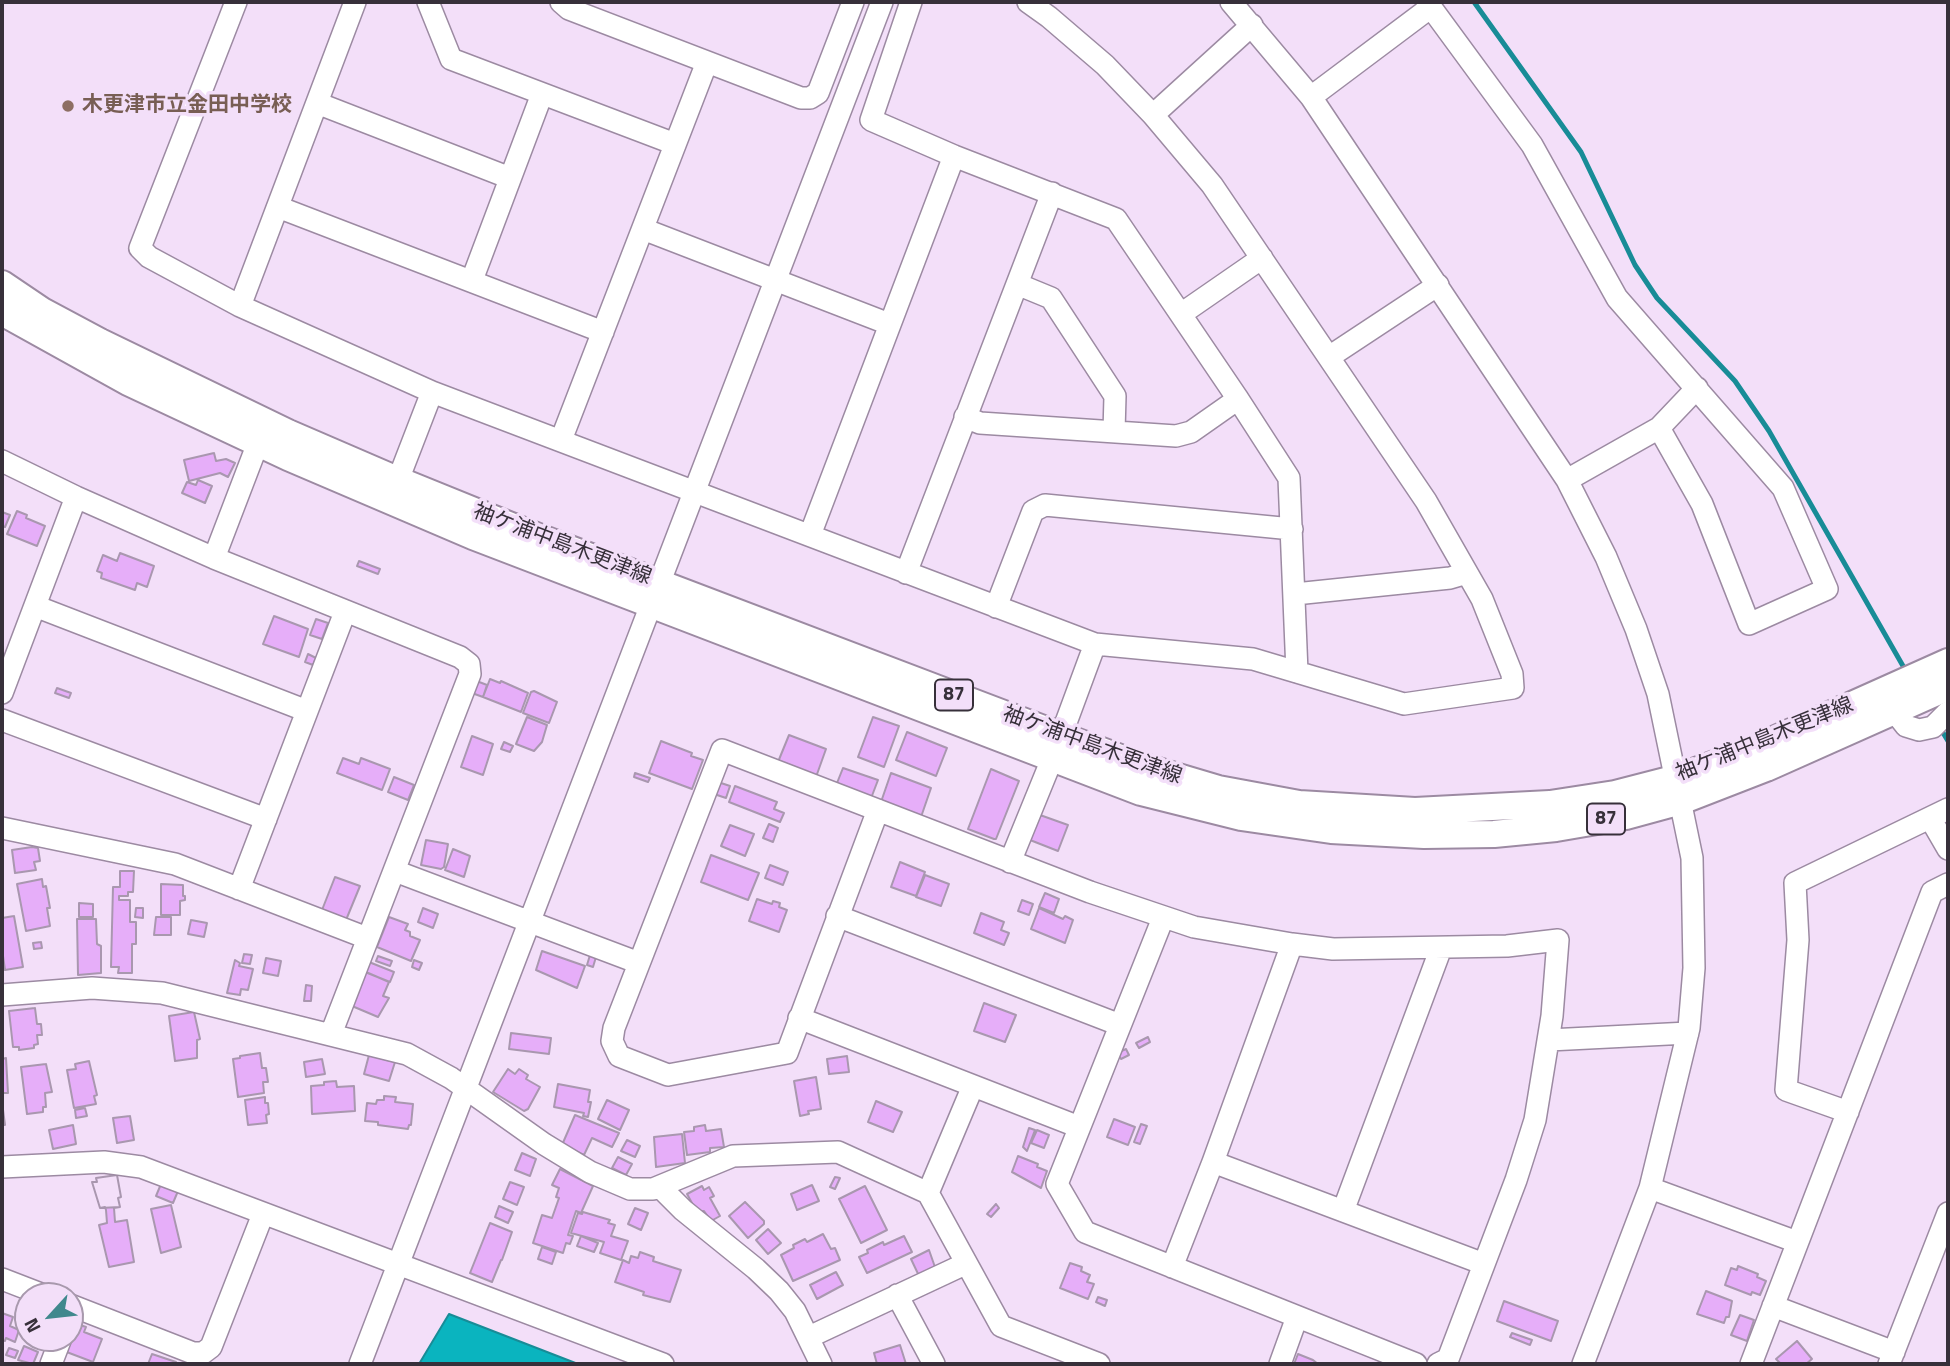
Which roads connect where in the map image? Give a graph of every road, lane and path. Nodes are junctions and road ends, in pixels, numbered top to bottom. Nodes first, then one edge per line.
1 (236, 2) edge
2 (355, 2) edge
3 (428, 2) edge
4 (561, 2) edge
5 (853, 2) edge
6 (881, 2) edge
7 (911, 2) edge
8 (1028, 2) edge
9 (1231, 2) edge
10 (1429, 4) edge
11 (1252, 25) junction
12 (707, 62) junction
13 (542, 94) junction
14 (1311, 97) junction
15 (317, 103) junction
16 (1153, 115) junction
17 (675, 144) junction
18 (954, 156) junction
19 (510, 177) junction
20 (1052, 193) junction
21 (278, 207) junction
22 (643, 229) junction
23 (1262, 258) junction
24 (775, 279) junction
25 (472, 280) junction
26 (2, 284) edge
27 (1017, 284) junction
28 (1438, 285) junction
29 (240, 306) junction
30 (2, 312) edge
31 (1181, 314) junction
32 (889, 324) junction
33 (603, 332) junction
34 (1329, 357) junction
35 (1697, 388) junction
36 (432, 391) junction
37 (1238, 399) junction
38 (965, 417) junction
39 (1659, 428) junction
40 (1115, 432) junction
41 (561, 440) junction
42 (258, 443) junction
43 (2, 461) edge
44 (398, 480) junction
45 (1567, 480) junction
46 (696, 491) junction
47 (76, 497) junction
48 (1292, 529) junction
49 (810, 535) junction
50 (214, 558) junction
51 (1467, 572) junction
52 (906, 573) junction
53 (656, 594) junction
54 (1295, 594) junction
55 (35, 606) junction
56 (996, 607) junction
57 (345, 612) junction
58 (1095, 644) junction
59 (1948, 663) edge
60 (1297, 672) junction
61 (1948, 687) edge
62 (2, 693) edge
63 (307, 711) junction
64 (1895, 712) junction
65 (1948, 712) edge
66 (2, 720) edge
67 (1057, 747) junction
68 (1679, 789) junction
69 (878, 810) junction
70 (1939, 814) edge
71 (266, 819) junction
72 (2, 828) edge
73 (1948, 849) edge
74 (1010, 862) junction
75 (395, 872) junction
76 (1948, 884) edge
77 (239, 889) junction
78 (837, 916) junction
79 (1163, 918) junction
80 (529, 922) junction
81 (367, 938) junction
82 (1292, 944) junction
83 (1441, 948) junction
84 (639, 963) junction
85 (2, 995) edge
86 (799, 1018) junction
87 (1120, 1024) junction
88 (1688, 1033) junction
89 (331, 1034) junction
90 (1549, 1040) junction
91 (973, 1086) junction
92 (465, 1088) junction
93 (1848, 1112) junction
94 (1079, 1127) junction
95 (1213, 1162) junction
96 (2, 1167) edge
97 (660, 1187) junction
98 (1650, 1188) junction
99 (928, 1194) junction
100 (1343, 1211) junction
101 (1948, 1213) edge
102 (263, 1214) junction
103 (1797, 1242) junction
104 (965, 1264) junction
105 (1484, 1264) junction
106 (397, 1266) junction
107 (1172, 1267) junction
108 (897, 1296) junction
109 (1773, 1306) junction
110 (84, 1314) edge
111 (1297, 1317) junction
112 (809, 1336) junction
113 (1892, 1358) edge
114 (360, 1364) edge
115 (663, 1364) edge
116 (821, 1364) edge
117 (934, 1364) edge
118 (1099, 1364) edge
119 (1280, 1364) edge
120 (1416, 1364) edge
121 (1438, 1364) edge
122 (1583, 1364) edge
123 (1751, 1364) edge

1 - 29 street
2 - 15 street
3 - 13 street
4 - 12 street
5 - 12 street
6 - 24 street
7 - 18 street
8 - 16 street
9 - 11 street
10 - 14 street
10 - 35 street
11 - 14 street
11 - 16 street
12 - 17 street
13 - 17 street
13 - 19 street
14 - 28 street
15 - 19 street
15 - 21 street
16 - 23 street
17 - 22 street
18 - 20 street
18 - 32 street
19 - 25 street
20 - 27 street
20 - 31 street
21 - 25 street
21 - 29 street
22 - 24 street
22 - 33 street
23 - 31 street
23 - 34 street
24 - 32 street
24 - 46 street
25 - 33 street
26 - 44 main road, 袖ケ浦中島木更津線 / 87
27 - 38 street
27 - 40 street
28 - 34 street
28 - 45 street
29 - 36 street
30 - 42 main road, 袖ケ浦中島木更津線 / 87
31 - 37 street
32 - 49 street
33 - 41 street
34 - 51 street
35 - 39 street
35 - 39 street
36 - 41 street
36 - 44 street
37 - 40 street
37 - 48 street
38 - 40 street
38 - 52 street
39 - 45 street
41 - 46 street
42 - 50 street
42 - 53 main road, 袖ケ浦中島木更津線 / 87
43 - 47 street
44 - 53 main road, 袖ケ浦中島木更津線 / 87
45 - 68 street
46 - 49 street
46 - 53 street
47 - 50 street
47 - 55 street
48 - 54 street
48 - 56 street
49 - 52 street
50 - 57 street
51 - 54 street
51 - 60 street
52 - 56 street
53 - 67 main road, 袖ケ浦中島木更津線 / 87
53 - 80 street
54 - 60 street
55 - 62 street
55 - 63 street
56 - 58 street
57 - 63 street
57 - 75 street
58 - 60 street
58 - 67 street
59 - 68 main road, 袖ケ浦中島木更津線 / 87
61 - 64 main road, 87
63 - 71 street
64 - 65 street
64 - 68 main road, 87
66 - 71 street
67 - 68 main road, 袖ケ浦中島木更津線 / 87
67 - 68 main road, 袖ケ浦中島木更津線 / 87
67 - 74 street
68 - 88 street
69 - 74 street
69 - 78 street
69 - 84 street
70 - 73 street
70 - 93 street
71 - 77 street
72 - 77 street
74 - 79 street
75 - 80 street
75 - 81 street
76 - 93 street
77 - 81 street
78 - 86 street
78 - 87 street
79 - 82 street
79 - 87 street
80 - 84 street
80 - 92 street
81 - 89 street
82 - 83 street
82 - 95 street
83 - 90 street
83 - 100 street
84 - 86 street
85 - 89 street
86 - 91 street
87 - 94 street
88 - 90 street
88 - 98 street
89 - 92 street
90 - 105 street
91 - 94 street
91 - 99 street
92 - 97 street
92 - 106 street
93 - 103 street
94 - 107 street
95 - 100 street
95 - 107 street
96 - 102 street
97 - 99 street
97 - 112 street
98 - 103 street
98 - 122 street
99 - 104 street
100 - 105 street
101 - 113 street
102 - 106 street
102 - 110 street
103 - 109 street
104 - 108 street
104 - 118 street
105 - 121 street
106 - 114 street
106 - 115 street
107 - 111 street
108 - 112 street
108 - 117 street
109 - 113 street
109 - 123 street
111 - 119 street
111 - 120 street
112 - 116 street

